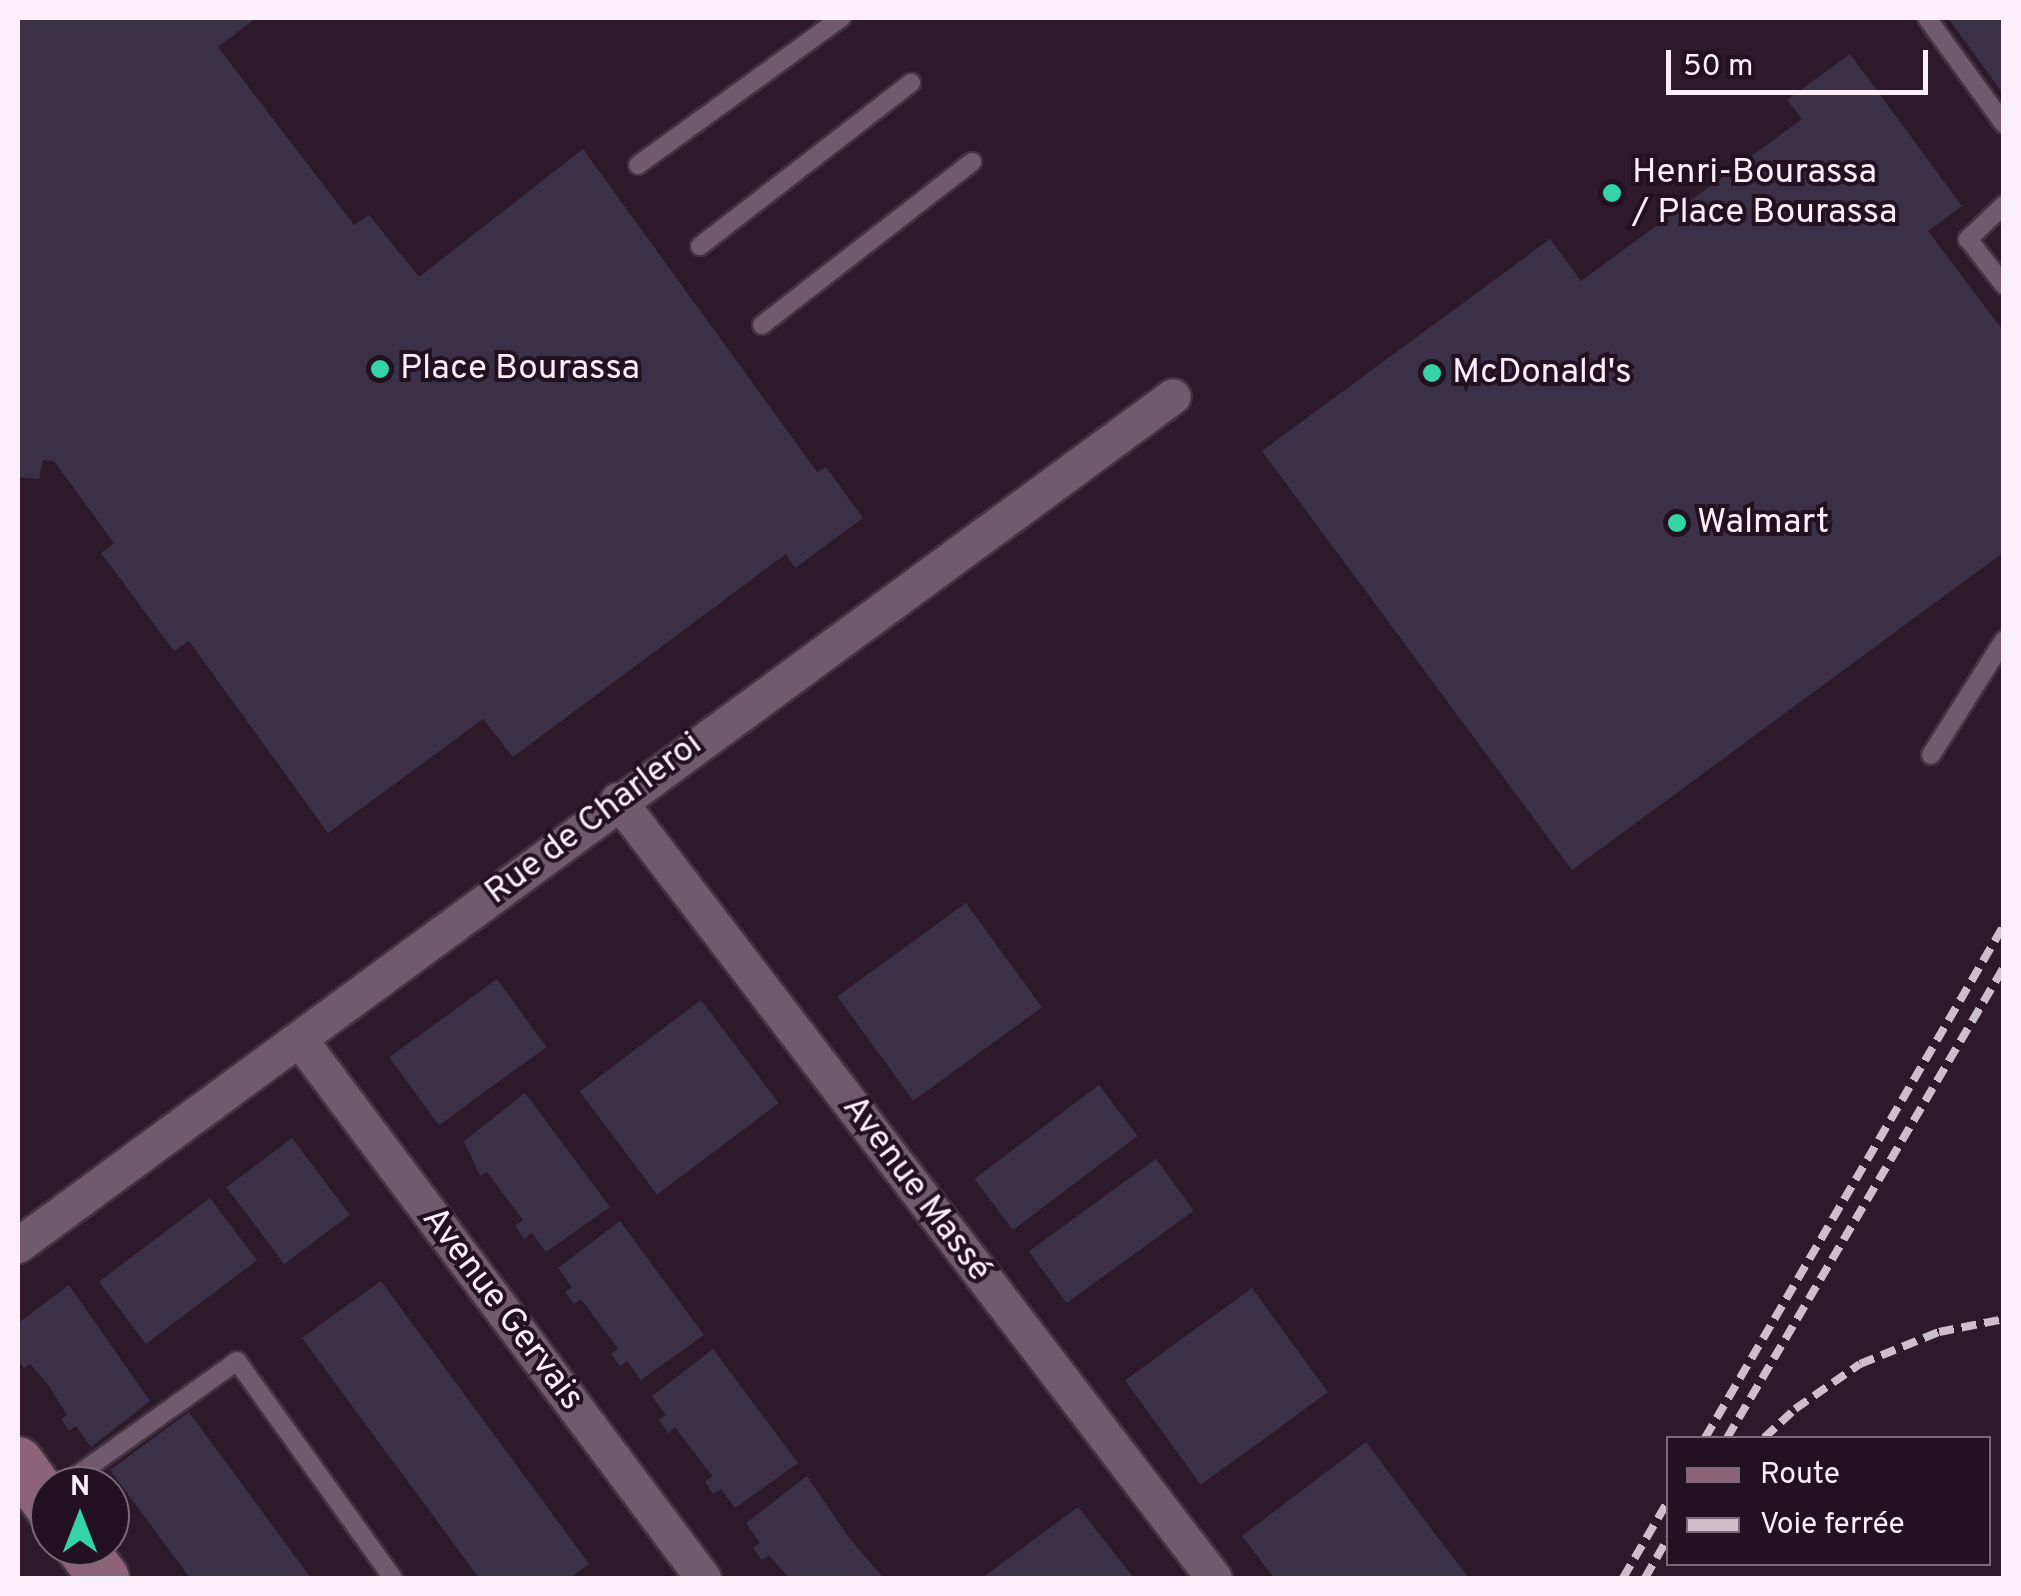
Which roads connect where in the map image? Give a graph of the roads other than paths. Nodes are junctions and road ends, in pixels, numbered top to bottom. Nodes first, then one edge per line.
1 (841, 18) edge
2 (1927, 18) edge
3 (911, 84) dead end
4 (2004, 124) edge
5 (972, 162) dead end
6 (638, 165) dead end
7 (2004, 206) edge
8 (700, 246) dead end
9 (2004, 285) edge
10 (762, 324) dead end
11 (1174, 396) dead end
12 (2004, 640) edge
13 (1931, 754) dead end
14 (618, 800) junction
15 (300, 1040) junction
16 (18, 1245) edge
17 (80, 1466) edge
18 (393, 1578) edge
19 (703, 1578) edge
20 (1214, 1578) edge

1 - 6 lane
2 - 4 lane
3 - 8 lane
5 - 10 lane
7 - 9 lane
11 - 14 street, Rue de Charleroi
12 - 13 lane
14 - 15 street, Rue de Charleroi
14 - 20 street, Avenue Massé
15 - 16 street, Rue de Charleroi
15 - 19 street, Avenue Gervais
17 - 18 lane

